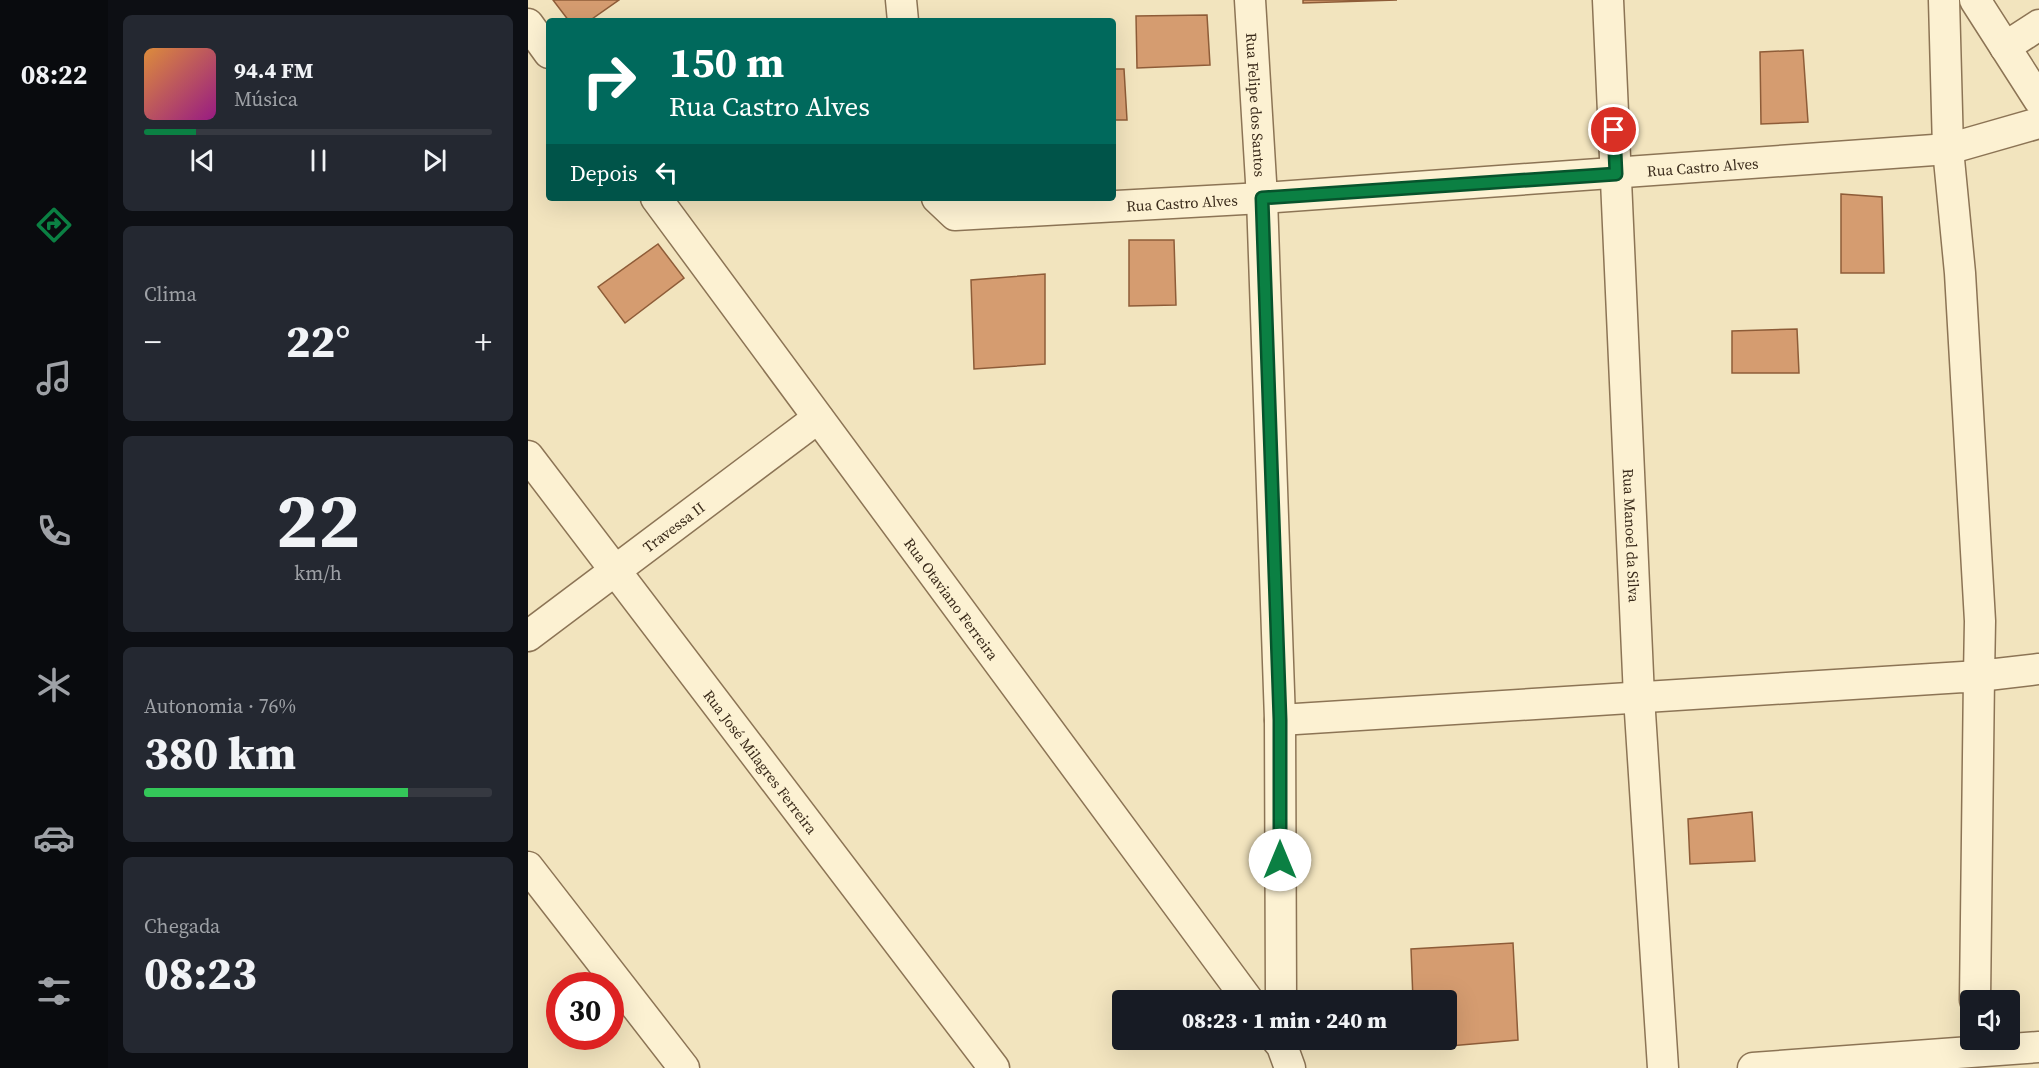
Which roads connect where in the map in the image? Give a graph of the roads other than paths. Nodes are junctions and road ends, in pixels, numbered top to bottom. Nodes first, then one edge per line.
1 (901, 0) edge
2 (1250, 0) edge
3 (1608, 0) edge
4 (1944, 0) edge
5 (1975, 0) edge
6 (903, 18) edge
7 (528, 24) edge
8 (2039, 25) edge
9 (2005, 47) junction
10 (546, 49) edge
11 (2039, 100) edge
12 (2039, 123) edge
13 (1948, 149) junction
14 (1616, 174) junction
15 (1262, 198) junction
16 (658, 201) edge
17 (946, 206) edge
18 (818, 418) junction
19 (528, 456) edge
20 (614, 570) junction
21 (528, 636) edge
22 (2039, 669) edge
23 (1979, 676) junction
24 (1639, 697) junction
25 (1280, 720) junction
26 (528, 867) edge
27 (1241, 990) edge
28 (1281, 990) edge
29 (1974, 990) edge
30 (1960, 1047) edge
31 (2020, 1047) edge
32 (2039, 1047) edge
33 (684, 1068) edge
34 (994, 1068) edge
35 (1664, 1068) edge
36 (1753, 1068) edge

1 - 6 street
2 - 15 street, Rua Felipe dos Santos
3 - 14 street, Rua Manoel da Silva
4 - 13 street
5 - 9 street
7 - 10 street
8 - 9 street
9 - 11 street
12 - 13 street, Rua Castro Alves
13 - 14 street, Rua Castro Alves
13 - 23 street
14 - 15 street, Rua Castro Alves
14 - 24 street, Rua Manoel da Silva
15 - 17 street, Rua Castro Alves
15 - 25 street, Rua Felipe dos Santos
16 - 18 street, Rua Otaviano Ferreira
18 - 20 street, Travessa II
18 - 27 street, Rua Otaviano Ferreira
19 - 20 street, Rua José Milagres Ferreira
20 - 21 street, Travessa II
20 - 34 street, Rua José Milagres Ferreira
22 - 23 street
23 - 24 street
23 - 29 street
24 - 25 street
24 - 35 street, Rua Manoel da Silva
25 - 28 street, Rua Felipe dos Santos
26 - 33 street
30 - 36 street
31 - 32 street

